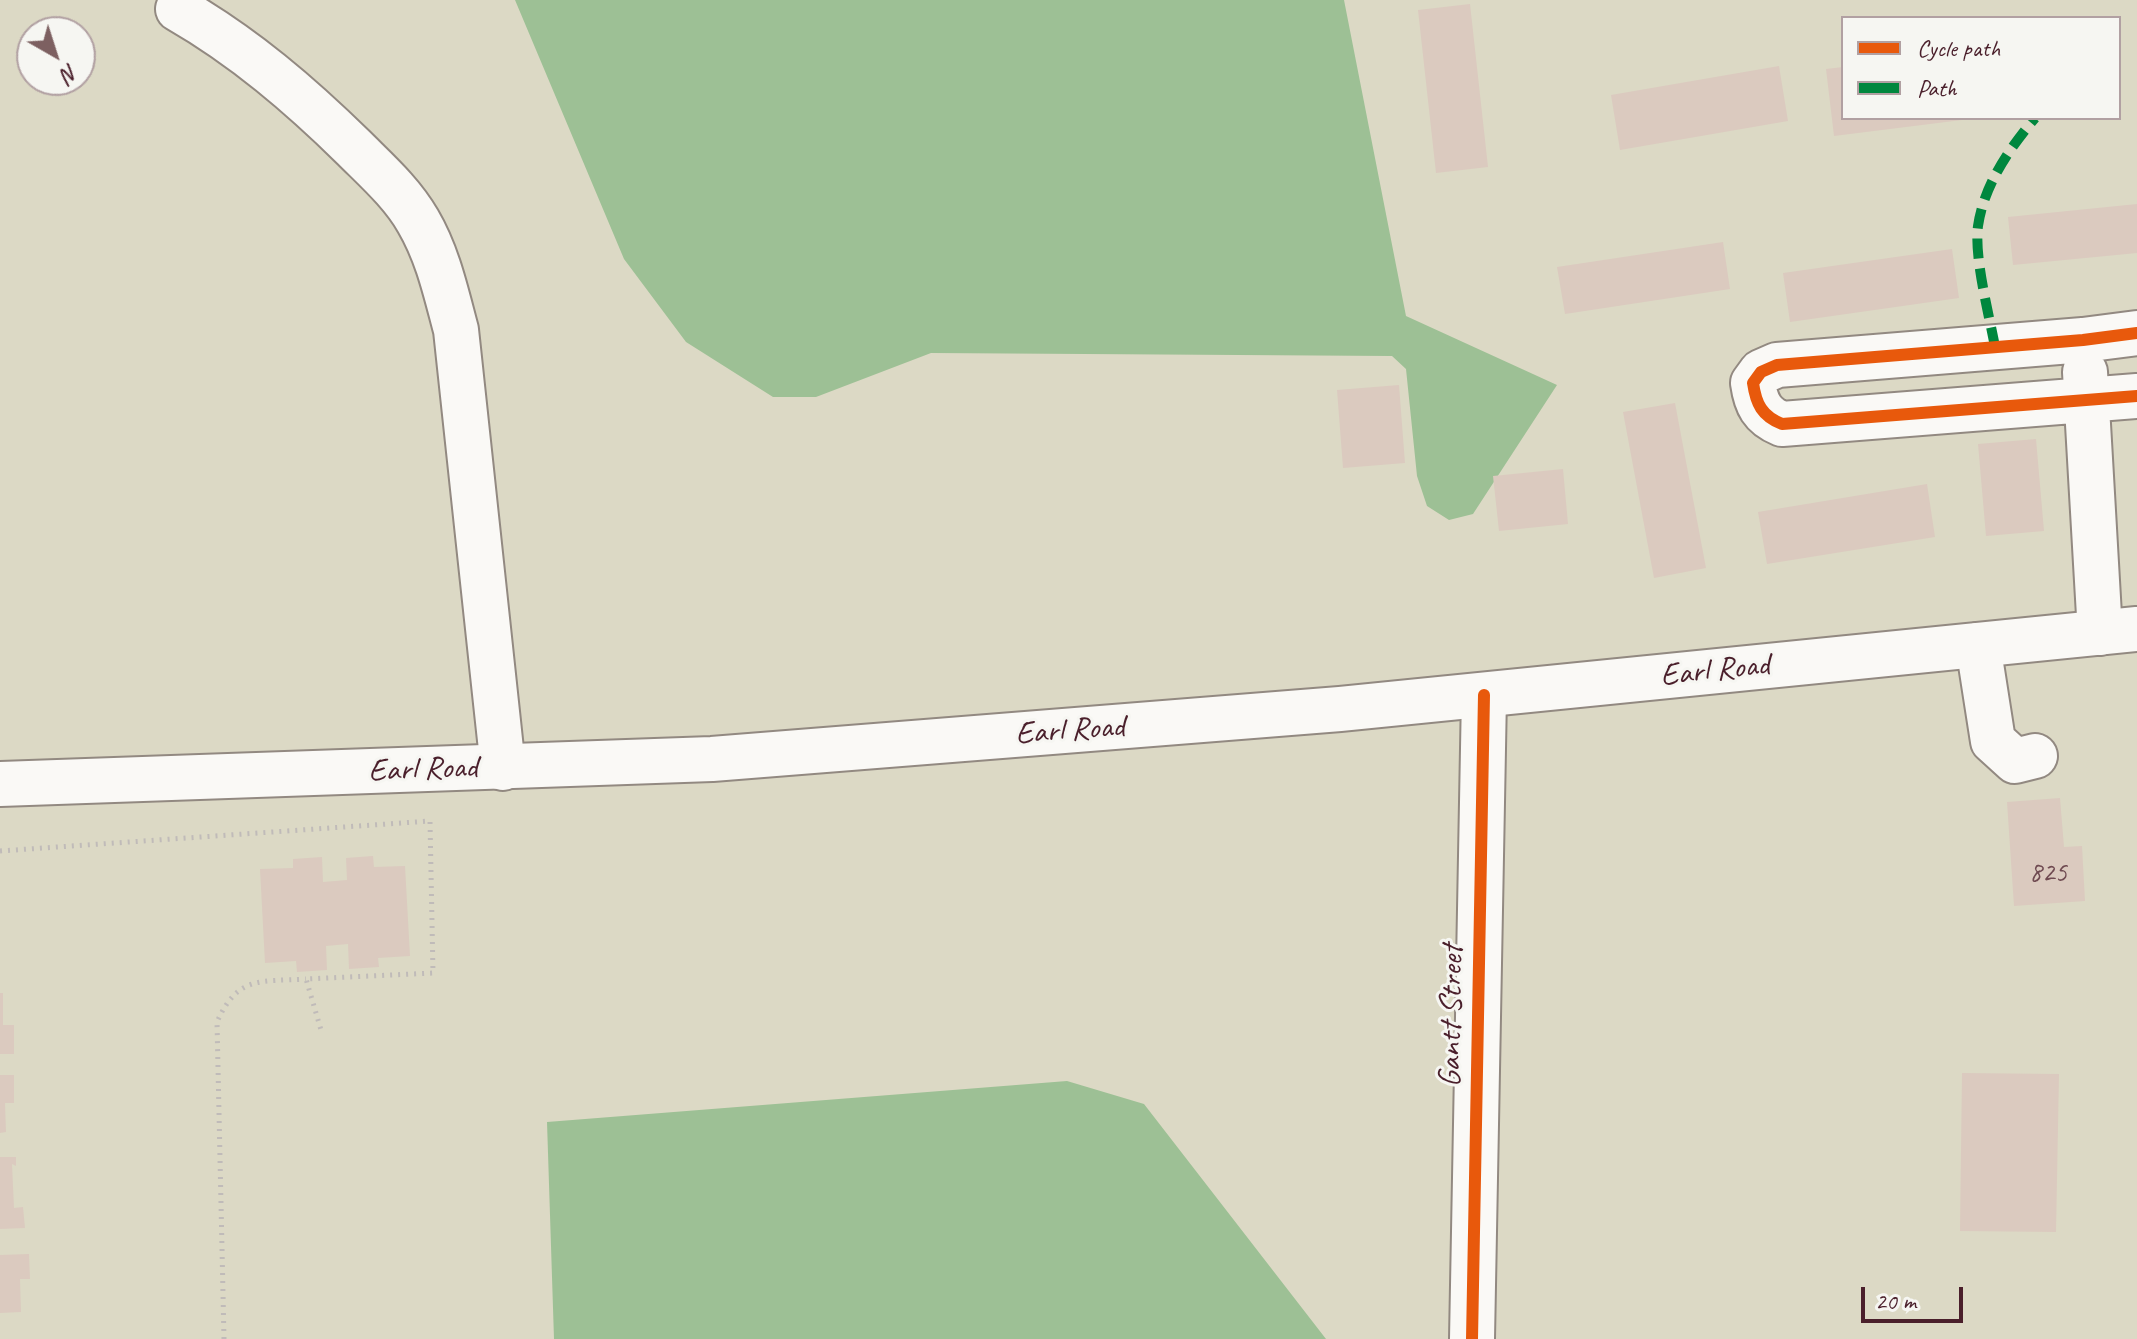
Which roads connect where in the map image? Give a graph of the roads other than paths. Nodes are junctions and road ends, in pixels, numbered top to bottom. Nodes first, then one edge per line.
1 (178, 9) dead end
2 (2137, 333) edge
3 (2083, 340) junction
4 (2137, 396) edge
5 (2086, 402) junction
6 (2119, 631) edge
7 (1978, 645) junction
8 (1484, 695) junction
9 (2035, 756) dead end
10 (503, 768) junction
11 (0, 784) edge
12 (1472, 1339) edge

1 - 10 main road
2 - 3 main road
3 - 5 main road
3 - 5 main road
4 - 5 main road
5 - 6 main road
6 - 7 main road, Earl Road
7 - 8 main road, Earl Road
7 - 9 main road
8 - 10 main road, Earl Road
8 - 12 main road, Gantt Street
10 - 11 main road, Earl Road

